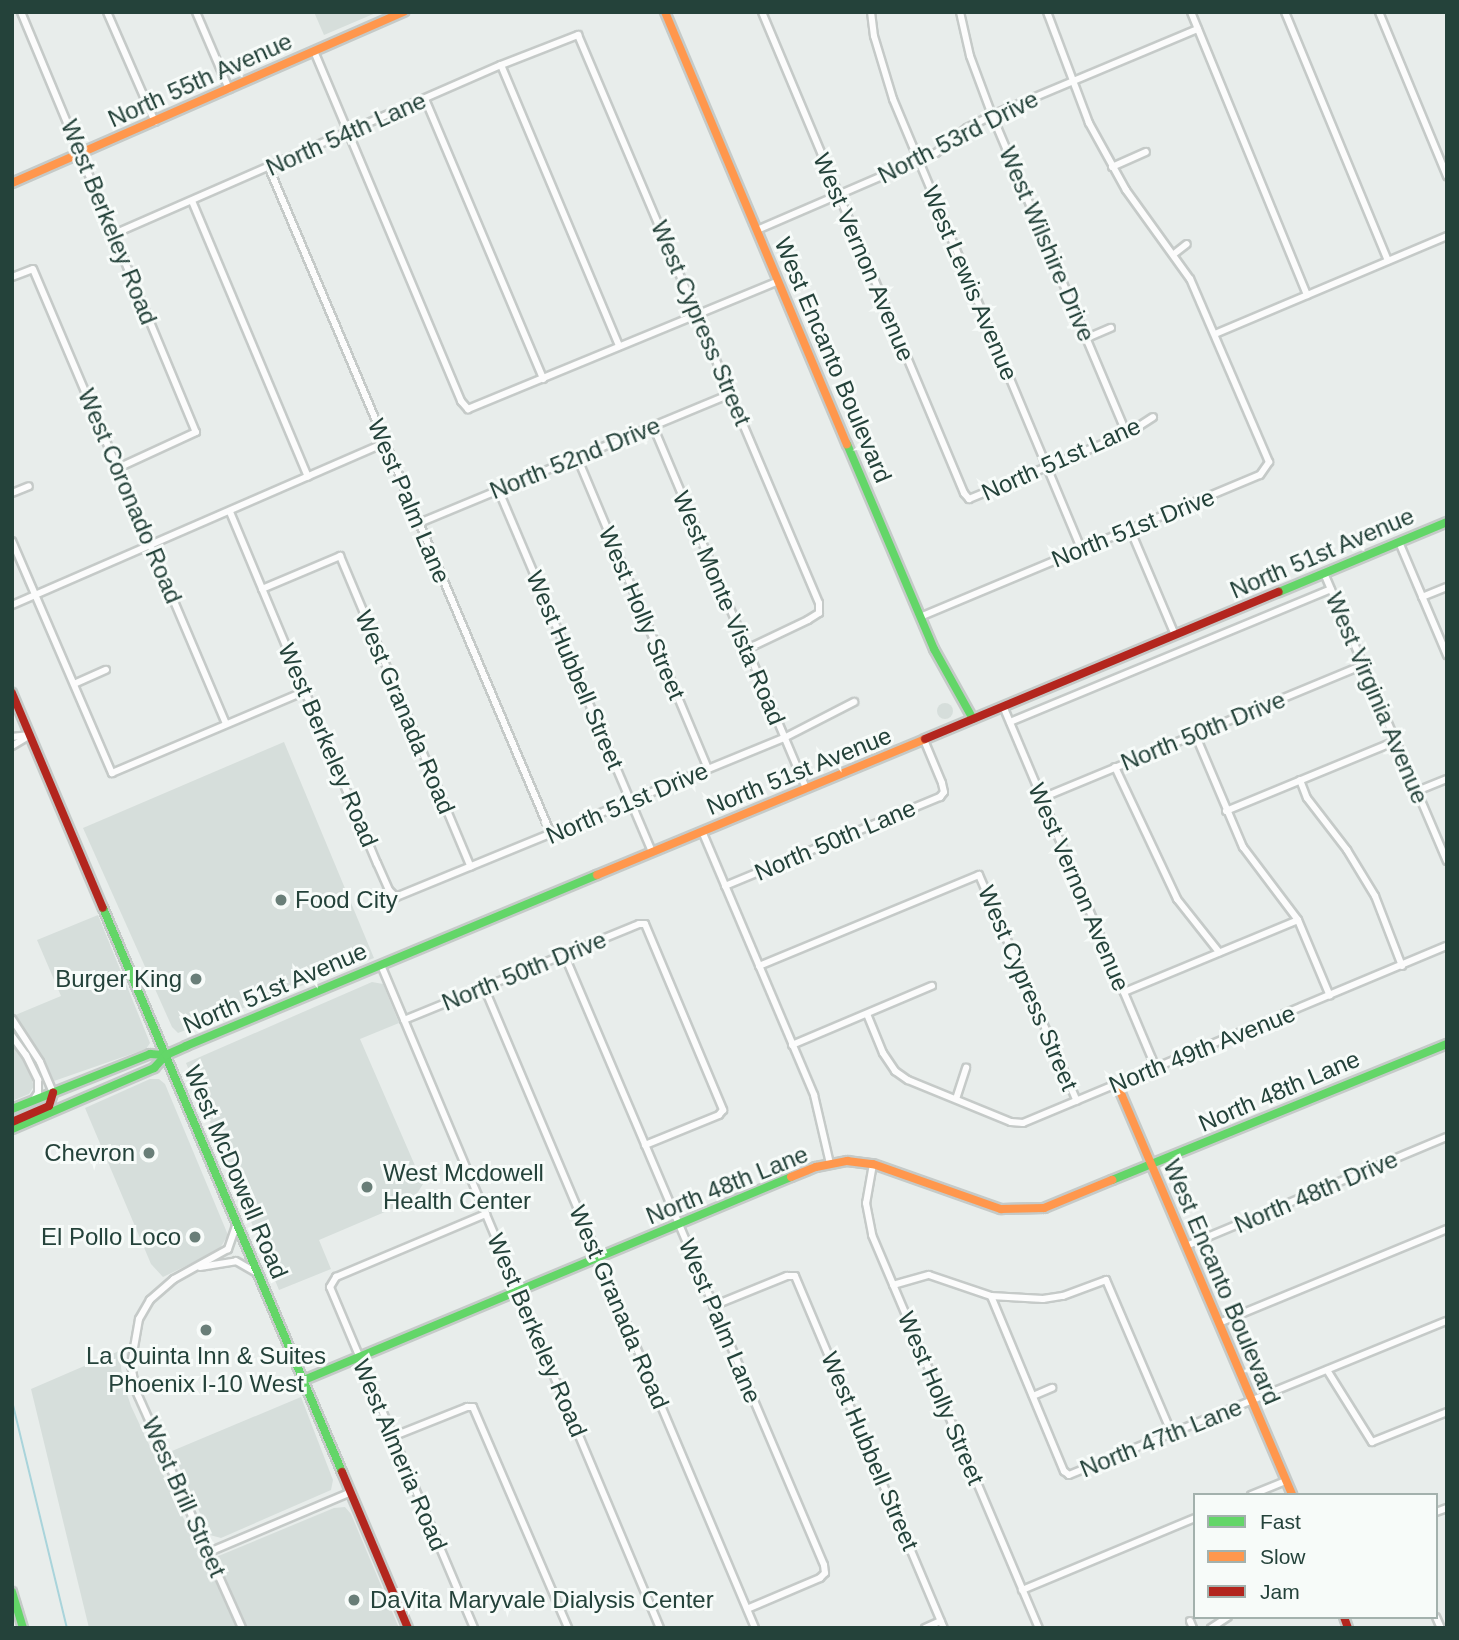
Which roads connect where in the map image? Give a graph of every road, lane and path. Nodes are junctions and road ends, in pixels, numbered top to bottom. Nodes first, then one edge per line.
1 (20, 12) edge
2 (107, 12) edge
3 (196, 12) edge
4 (404, 12) edge
5 (665, 12) edge
6 (762, 12) edge
7 (871, 12) edge
8 (960, 12) edge
9 (1047, 12) edge
10 (1191, 12) edge
11 (1285, 12) edge
12 (1379, 12) edge
13 (1198, 29) junction
14 (578, 35) joint
15 (314, 51) junction
16 (501, 65) junction
17 (1073, 82) junction
18 (229, 89) junction
19 (425, 99) junction
20 (992, 115) junction
21 (155, 122) junction
22 (349, 133) junction
23 (1146, 152) dead end
24 (82, 153) junction
25 (919, 160) junction
26 (1112, 167) junction
27 (269, 168) junction
28 (1447, 176) edge
29 (12, 183) edge
30 (838, 195) junction
31 (192, 201) junction
32 (757, 230) junction
33 (114, 234) junction
34 (1447, 236) edge
35 (1187, 244) dead end
36 (1174, 254) junction
37 (1388, 261) junction
38 (12, 278) edge
39 (778, 281) junction
40 (1307, 295) junction
41 (698, 314) junction
42 (1111, 328) dead end
43 (1215, 334) junction
44 (1087, 338) junction
45 (619, 346) junction
46 (543, 379) junction
47 (731, 394) junction
48 (1153, 417) dead end
49 (653, 426) junction
50 (1128, 434) junction
51 (384, 443) junction
52 (577, 457) junction
53 (118, 468) junction
54 (1047, 469) junction
55 (308, 477) junction
56 (29, 486) dead end
57 (498, 489) junction
58 (12, 493) edge
59 (970, 499) joint
60 (230, 512) junction
61 (1447, 522) edge
62 (419, 523) junction
63 (1130, 529) junction
64 (12, 541) edge
65 (1399, 542) junction
66 (152, 545) junction
67 (1082, 549) junction
68 (1324, 573) junction
69 (1447, 587) edge
70 (262, 589) junction
71 (1331, 589) junction
72 (35, 595) junction
73 (1422, 597) junction
74 (12, 605) edge
75 (920, 617) junction
76 (1175, 635) junction
77 (747, 649) junction
78 (1447, 655) edge
79 (1363, 665) junction
80 (106, 670) dead end
81 (74, 684) junction
82 (305, 691) junction
83 (12, 693) edge
84 (854, 702) dead end
85 (1003, 706) junction
86 (973, 719) junction
87 (1010, 722) junction
88 (226, 723) junction
89 (1195, 734) junction
90 (30, 735) junction
91 (12, 737) edge
92 (784, 738) junction
93 (924, 740) junction
94 (1396, 741) junction
95 (12, 746) edge
96 (1115, 767) junction
97 (708, 769) junction
98 (1447, 779) edge
99 (1300, 780) junction
100 (806, 789) junction
101 (1417, 791) junction
102 (1042, 798) junction
103 (631, 801) junction
104 (1226, 811) junction
105 (702, 831) junction
106 (551, 834) junction
107 (652, 852) junction
108 (1447, 861) edge
109 (471, 867) junction
110 (725, 886) junction
111 (396, 897) joint
112 (1298, 920) junction
113 (1447, 946) edge
114 (1219, 952) junction
115 (564, 954) junction
116 (381, 965) junction
117 (759, 966) junction
118 (1402, 966) junction
119 (932, 986) dead end
120 (484, 987) junction
121 (1124, 992) junction
122 (1330, 996) junction
123 (867, 1014) junction
124 (12, 1019) edge
125 (404, 1020) junction
126 (12, 1036) edge
127 (1447, 1044) edge
128 (792, 1045) junction
129 (166, 1055) junction
130 (966, 1068) dead end
131 (1156, 1068) junction
132 (1117, 1084) junction
133 (53, 1093) junction
134 (956, 1099) junction
135 (1077, 1101) junction
136 (30, 1102) junction
137 (12, 1110) edge
138 (12, 1122) edge
139 (12, 1129) edge
140 (1447, 1137) edge
141 (645, 1144) junction
142 (830, 1164) junction
143 (873, 1164) junction
144 (1152, 1166) junction
145 (486, 1214) junction
146 (237, 1223) junction
147 (679, 1225) junction
148 (1447, 1229) edge
149 (1186, 1246) junction
150 (599, 1259) junction
151 (199, 1268) junction
152 (260, 1277) junction
153 (892, 1285) junction
154 (519, 1291) junction
155 (990, 1296) junction
156 (713, 1306) junction
157 (1447, 1321) edge
158 (1219, 1323) junction
159 (359, 1357) junction
160 (1327, 1370) junction
161 (304, 1380) junction
162 (1052, 1388) dead end
163 (1033, 1396) junction
164 (1252, 1401) junction
165 (1447, 1412) edge
166 (1172, 1434) junction
167 (392, 1437) junction
168 (1286, 1480) junction
169 (351, 1492) junction
170 (1256, 1493) edge
171 (1291, 1493) edge
172 (1193, 1519) edge
173 (209, 1552) junction
174 (1022, 1590) junction
175 (12, 1592) edge
176 (747, 1609) junction
177 (943, 1624) edge
178 (23, 1628) edge
179 (242, 1628) edge
180 (408, 1628) edge
181 (474, 1628) edge
182 (568, 1628) edge
183 (660, 1628) edge
184 (755, 1628) edge
185 (925, 1628) edge
186 (1039, 1628) edge

1 - 24 street, West Berkeley Road
2 - 21 street
3 - 18 street
4 - 15 main road, North 55th Avenue
5 - 32 main road, West Encanto Boulevard
6 - 30 street, West Vernon Avenue
7 - 25 street, West Lewis Avenue
8 - 20 street, West Wilshire Drive
9 - 17 street
10 - 13 street
11 - 37 street
12 - 28 street
13 - 17 street, North 53rd Drive
13 - 40 street
14 - 16 street, North 54th Lane
14 - 41 street, West Cypress Street
15 - 18 main road, North 55th Avenue
15 - 22 street
16 - 19 street, North 54th Lane
16 - 45 street
17 - 20 street, North 53rd Drive
17 - 26 street
18 - 21 main road, North 55th Avenue
19 - 22 street, North 54th Lane
19 - 46 street
20 - 25 street, North 53rd Drive
20 - 44 street, West Wilshire Drive
21 - 24 main road, North 55th Avenue
22 - 27 street, North 54th Lane
22 - 46 street
23 - 26 street
24 - 29 main road, North 55th Avenue
24 - 33 street, West Berkeley Road
25 - 30 street, North 53rd Drive
25 - 54 street, West Lewis Avenue
26 - 36 street
27 - 31 street, North 54th Lane
27 - 51 street, West Palm Lane
30 - 32 street, North 53rd Drive
30 - 59 street, West Vernon Avenue
31 - 33 street, North 54th Lane
31 - 55 street
32 - 39 main road, West Encanto Boulevard
33 - 53 street, West Berkeley Road
34 - 37 street
35 - 36 street
36 - 43 street
37 - 40 street
38 - 53 street, West Coronado Road
39 - 41 street
39 - 75 main road, West Encanto Boulevard
40 - 43 street
41 - 45 street
41 - 47 street, West Cypress Street
42 - 44 street
43 - 63 street, North 51st Drive
44 - 50 street, West Wilshire Drive
45 - 46 street
47 - 49 street, North 52nd Drive
47 - 77 street, West Cypress Street
48 - 50 street, North 51st Lane
49 - 52 street, North 52nd Drive
49 - 77 street, West Monte Vista Road
50 - 54 street, North 51st Lane
51 - 55 street
51 - 62 street, West Palm Lane
52 - 57 street, North 52nd Drive
52 - 97 street, West Holly Street
53 - 66 street, West Coronado Road
54 - 59 street, North 51st Lane
54 - 67 street, West Lewis Avenue
55 - 60 street
56 - 58 street
57 - 62 street, North 52nd Drive
57 - 103 street, West Hubbell Street
60 - 66 street
60 - 70 street, West Berkeley Road
61 - 65 main road, North 51st Avenue
62 - 106 street, West Palm Lane
63 - 67 street, North 51st Drive
63 - 76 street
64 - 72 street
65 - 68 main road, North 51st Avenue
65 - 73 street
66 - 72 street
66 - 88 street, West Coronado Road
67 - 75 street, North 51st Drive
68 - 71 street, West Virginia Avenue
68 - 76 main road, North 51st Avenue
69 - 73 street
70 - 82 street, West Berkeley Road
70 - 109 street, West Granada Road
71 - 79 street, West Virginia Avenue
71 - 87 street, North 51st Avenue
72 - 74 street
72 - 81 street
73 - 78 street
75 - 86 main road, West Encanto Boulevard
76 - 85 main road, North 51st Avenue
77 - 92 street, West Monte Vista Road
79 - 89 street, North 50th Drive
79 - 94 street, West Virginia Avenue
80 - 81 street
81 - 88 street
82 - 88 street
82 - 111 street, West Berkeley Road
83 - 90 main road, West McDowell Road
84 - 92 street, North 51st Drive
85 - 86 main road, North 51st Avenue
85 - 87 street, West Vernon Avenue
86 - 93 main road, North 51st Avenue
87 - 102 street, West Vernon Avenue
89 - 96 street, North 50th Drive
89 - 104 street
90 - 91 street
90 - 95 street
90 - 129 main road, West McDowell Road
92 - 97 street, North 51st Drive
92 - 100 street, West Monte Vista Road
93 - 100 main road, North 51st Avenue
93 - 110 street, North 50th Lane
94 - 99 street
94 - 101 street, West Virginia Avenue
96 - 102 street, North 50th Drive
96 - 114 street
97 - 103 street, North 51st Drive
98 - 101 street
99 - 104 street
99 - 118 street
100 - 105 main road, North 51st Avenue
101 - 108 street, West Virginia Avenue
102 - 121 street, West Vernon Avenue
103 - 106 street, North 51st Drive
103 - 107 street, West Hubbell Street
104 - 112 street
105 - 107 main road, North 51st Avenue
105 - 110 street
106 - 109 street, North 51st Drive
107 - 116 main road, North 51st Avenue
109 - 111 street, North 51st Drive
110 - 117 street
112 - 114 street
112 - 122 street
113 - 118 street, North 49th Avenue
114 - 121 street
115 - 120 street, North 50th Drive
115 - 141 street, West Palm Lane
115 - 141 street, North 50th Drive
116 - 125 street, West Berkeley Road
116 - 129 main road, North 51st Avenue
117 - 128 street
117 - 135 street, West Cypress Street
118 - 122 street, North 49th Avenue
119 - 123 street
120 - 125 street, North 50th Drive
120 - 150 street, West Granada Road
121 - 131 street, West Vernon Avenue
122 - 131 street, North 49th Avenue
123 - 128 street
123 - 134 street, North 49th Avenue
124 - 133 street
125 - 145 street, West Berkeley Road
126 - 136 street
127 - 144 main road, North 48th Lane
128 - 142 street
129 - 133 main road, North 51st Avenue
129 - 139 main road, North 51st Avenue
129 - 146 main road, West McDowell Road
130 - 134 street
131 - 132 street, North 49th Avenue
132 - 135 street, North 49th Avenue
132 - 144 main road, West Encanto Boulevard
133 - 136 main road, North 51st Avenue
133 - 138 main road
134 - 135 street, North 49th Avenue
136 - 137 main road, North 51st Avenue
140 - 149 street, North 48th Drive
141 - 147 street, West Palm Lane
142 - 143 main road, North 48th Lane
142 - 147 main road, North 48th Lane
143 - 144 main road, North 48th Lane
143 - 153 street, West Holly Street
144 - 149 main road, West Encanto Boulevard
145 - 154 street, West Berkeley Road
145 - 159 street, West Almeria Road
146 - 151 street
146 - 152 main road, West McDowell Road
147 - 150 main road, North 48th Lane
147 - 156 street, West Palm Lane
148 - 158 street
149 - 158 main road, West Encanto Boulevard
150 - 154 main road, North 48th Lane
150 - 176 street, West Granada Road
151 - 152 street
151 - 173 street, West Brill Street
152 - 161 main road, West McDowell Road
153 - 155 street
153 - 174 street, West Holly Street
154 - 159 main road, North 48th Lane
154 - 183 street, West Berkeley Road
155 - 163 street
155 - 166 street
156 - 176 street, West Palm Lane
156 - 177 street, West Hubbell Street
157 - 160 street, North 47th Lane
158 - 164 main road, West Encanto Boulevard
159 - 161 main road, North 48th Lane
159 - 167 street, West Almeria Road
160 - 164 street, North 47th Lane
160 - 165 street
161 - 169 main road, West McDowell Road
162 - 163 street
163 - 166 street, North 47th Lane
164 - 166 street, North 47th Lane
164 - 168 main road, West Encanto Boulevard
167 - 181 street, West Almeria Road
167 - 182 street
168 - 170 street
168 - 171 main road, West Encanto Boulevard
169 - 173 street
169 - 180 main road, West McDowell Road
172 - 174 street
173 - 179 street, West Brill Street
174 - 186 street, West Holly Street
175 - 178 main road
176 - 184 street, West Granada Road
177 - 185 street

